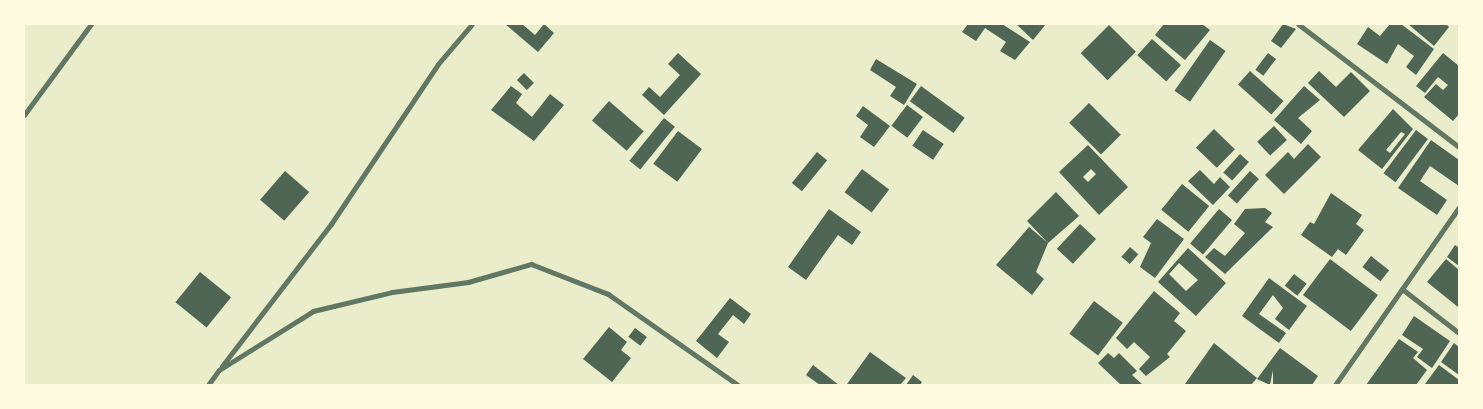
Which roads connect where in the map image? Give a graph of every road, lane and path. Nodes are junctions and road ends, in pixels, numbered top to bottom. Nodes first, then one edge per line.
1 (91, 24) edge
2 (472, 24) edge
3 (1298, 24) edge
4 (24, 115) edge
5 (1459, 147) edge
6 (1459, 207) edge
7 (1402, 289) junction
8 (1459, 333) edge
9 (219, 370) junction
10 (208, 385) edge
11 (738, 385) edge
12 (1335, 385) edge

1 - 4 street
2 - 9 street
3 - 5 street
6 - 7 street
7 - 8 street
7 - 12 street
9 - 10 street
9 - 11 street

